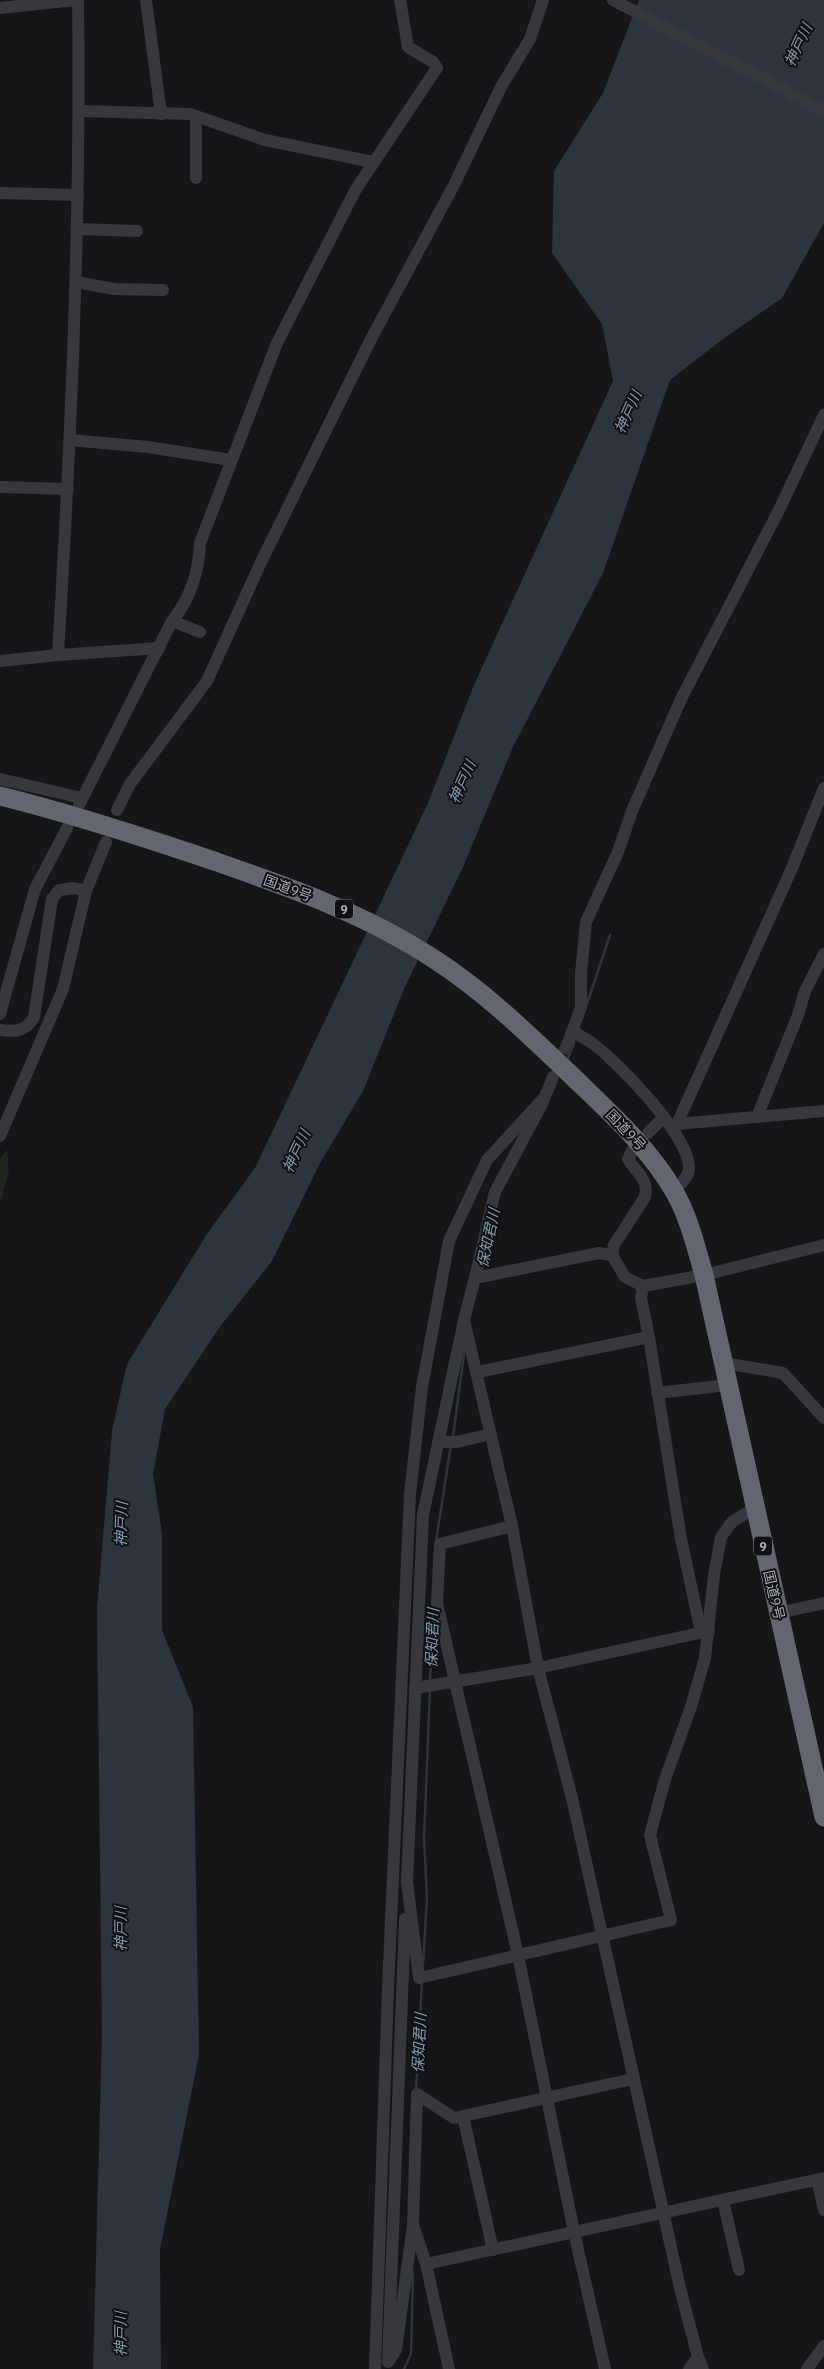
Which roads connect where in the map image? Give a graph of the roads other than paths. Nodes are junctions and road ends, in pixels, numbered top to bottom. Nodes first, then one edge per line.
1 (77, 0) edge
2 (146, 0) edge
3 (400, 0) edge
4 (543, 0) edge
5 (613, 0) edge
6 (0, 8) edge
7 (80, 111) junction
8 (824, 111) edge
9 (161, 114) junction
10 (196, 116) junction
11 (373, 162) junction
12 (196, 178) dead end
13 (0, 193) edge
14 (78, 194) junction
15 (78, 230) junction
16 (137, 231) dead end
17 (76, 282) junction
18 (163, 290) dead end
19 (824, 414) edge
20 (70, 440) junction
21 (231, 460) junction
22 (0, 487) edge
23 (68, 489) junction
24 (172, 621) junction
25 (200, 632) dead end
26 (159, 648) junction
27 (58, 654) junction
28 (0, 661) edge
29 (0, 779) edge
30 (824, 788) edge
31 (0, 796) edge
32 (117, 810) dead end
33 (67, 828) dead end
34 (106, 842) dead end
35 (86, 890) junction
36 (824, 954) edge
37 (0, 1014) edge
38 (0, 1030) edge
39 (553, 1077) tunnel mouth
40 (543, 1099) junction
41 (824, 1111) edge
42 (758, 1117) junction
43 (671, 1123) junction
44 (648, 1133) dead end
45 (0, 1136) edge
46 (633, 1149) dead end
47 (674, 1191) junction
48 (824, 1245) edge
49 (612, 1256) junction
50 (704, 1275) junction
51 (475, 1278) junction
52 (643, 1286) junction
53 (464, 1320) junction
54 (649, 1337) junction
55 (724, 1363) junction
56 (478, 1372) junction
57 (728, 1385) junction
58 (657, 1393) junction
59 (824, 1418) edge
60 (492, 1434) junction
61 (438, 1442) junction
62 (754, 1508) junction
63 (512, 1526) junction
64 (824, 1603) edge
65 (778, 1612) junction
66 (705, 1631) junction
67 (538, 1668) junction
68 (455, 1682) junction
69 (415, 1688) junction
70 (824, 1817) edge
71 (406, 1882) junction
72 (603, 1936) junction
73 (518, 1955) junction
74 (633, 2079) junction
75 (547, 2097) junction
76 (463, 2116) junction
77 (821, 2179) edge
78 (723, 2200) junction
79 (824, 2210) edge
80 (662, 2212) junction
81 (413, 2225) junction
82 (574, 2232) junction
83 (492, 2250) junction
84 (426, 2264) junction
85 (739, 2270) dead end
86 (824, 2346) edge
87 (701, 2363) edge
88 (388, 2366) edge
89 (375, 2369) edge
90 (450, 2369) edge
91 (605, 2369) edge
92 (689, 2369) edge
93 (807, 2369) edge

1 - 6 street
1 - 7 street
2 - 9 street
3 - 11 street
4 - 32 street
5 - 8 street
7 - 9 street
7 - 14 street
9 - 10 street
10 - 11 street
10 - 12 street
11 - 21 street
13 - 14 street
14 - 15 street
15 - 16 street
15 - 17 street
17 - 18 street
17 - 20 street
19 - 43 street
20 - 21 street
20 - 23 street
21 - 24 street
22 - 23 street
23 - 27 street
24 - 25 street
24 - 26 street
26 - 27 street
26 - 29 street
27 - 28 street
30 - 43 street
31 - 47 highway, 国道9号 / 9
33 - 37 street
34 - 35 street
35 - 38 street
35 - 45 street
36 - 42 street
39 - 40 street
40 - 51 street
40 - 89 street
41 - 42 street
42 - 43 street
43 - 44 street
43 - 47 street
46 - 49 street
47 - 50 highway, 国道9号 / 9
48 - 50 street
49 - 51 street
49 - 52 street
50 - 52 street
50 - 55 highway, 国道9号 / 9
51 - 53 street
52 - 54 street
53 - 56 street
53 - 61 street
54 - 56 street
54 - 58 street
55 - 57 highway, 国道9号 / 9
55 - 59 street
56 - 60 street
57 - 58 street
57 - 62 highway, 国道9号 / 9
58 - 66 street
60 - 61 street
60 - 63 street
61 - 69 street
62 - 65 highway, 国道9号 / 9
62 - 66 street
63 - 67 street
63 - 68 street
64 - 65 street
65 - 70 highway, 国道9号 / 9
66 - 67 street
66 - 72 street
67 - 68 street
67 - 72 street
68 - 69 street
68 - 73 street
69 - 71 street
71 - 73 street
71 - 88 street
72 - 73 street
72 - 74 street
73 - 75 street
74 - 75 street
74 - 80 street
75 - 76 street
75 - 82 street
76 - 81 street
76 - 83 street
77 - 78 street
77 - 79 street
78 - 80 street
78 - 85 street
80 - 82 street
80 - 87 street
81 - 84 street
81 - 88 street
82 - 83 street
82 - 91 street
83 - 84 street
84 - 90 street
86 - 93 street
87 - 92 street

